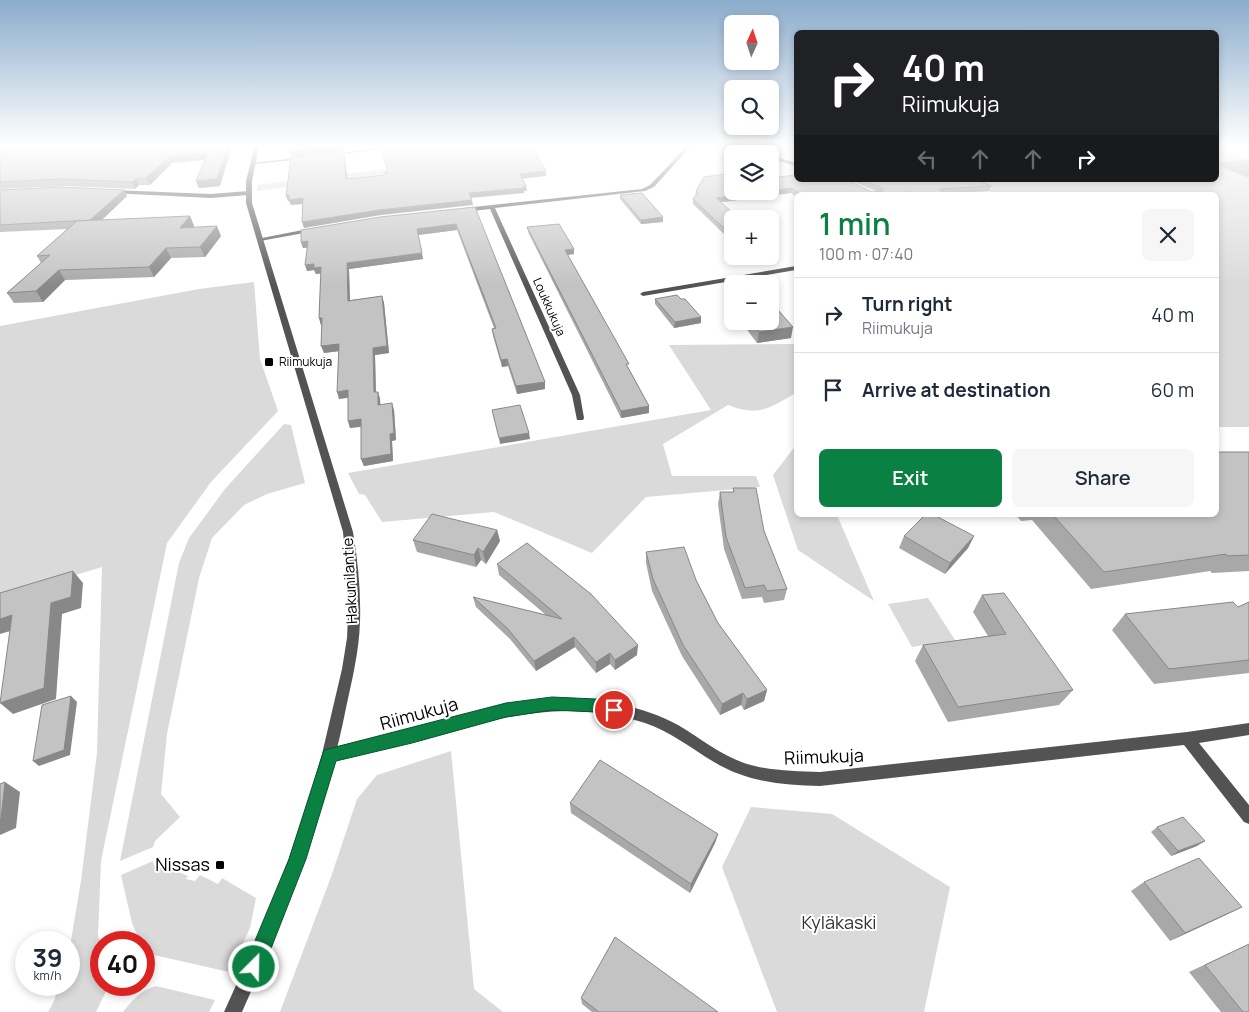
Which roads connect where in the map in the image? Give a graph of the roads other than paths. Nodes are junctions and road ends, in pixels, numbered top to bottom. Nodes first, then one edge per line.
1 (114, 192) edge
2 (623, 192) edge
3 (248, 193) joint
4 (492, 207) junction
5 (453, 211) edge
6 (316, 230) edge
7 (260, 239) junction
8 (794, 268) edge
9 (643, 294) dead end
10 (580, 418) dead end
11 (1249, 729) edge
12 (1186, 738) junction
13 (330, 755) junction
14 (1249, 817) edge
15 (233, 1012) edge

1 - 3 street
2 - 4 street
3 - 7 street, Hakunilantie
4 - 5 street
4 - 10 street, Loukkukuja
6 - 7 street
7 - 13 street, Hakunilantie
8 - 9 street
11 - 12 street, Riimukuja
12 - 13 street, Riimukuja
12 - 14 street
13 - 15 street, Hakunilantie

